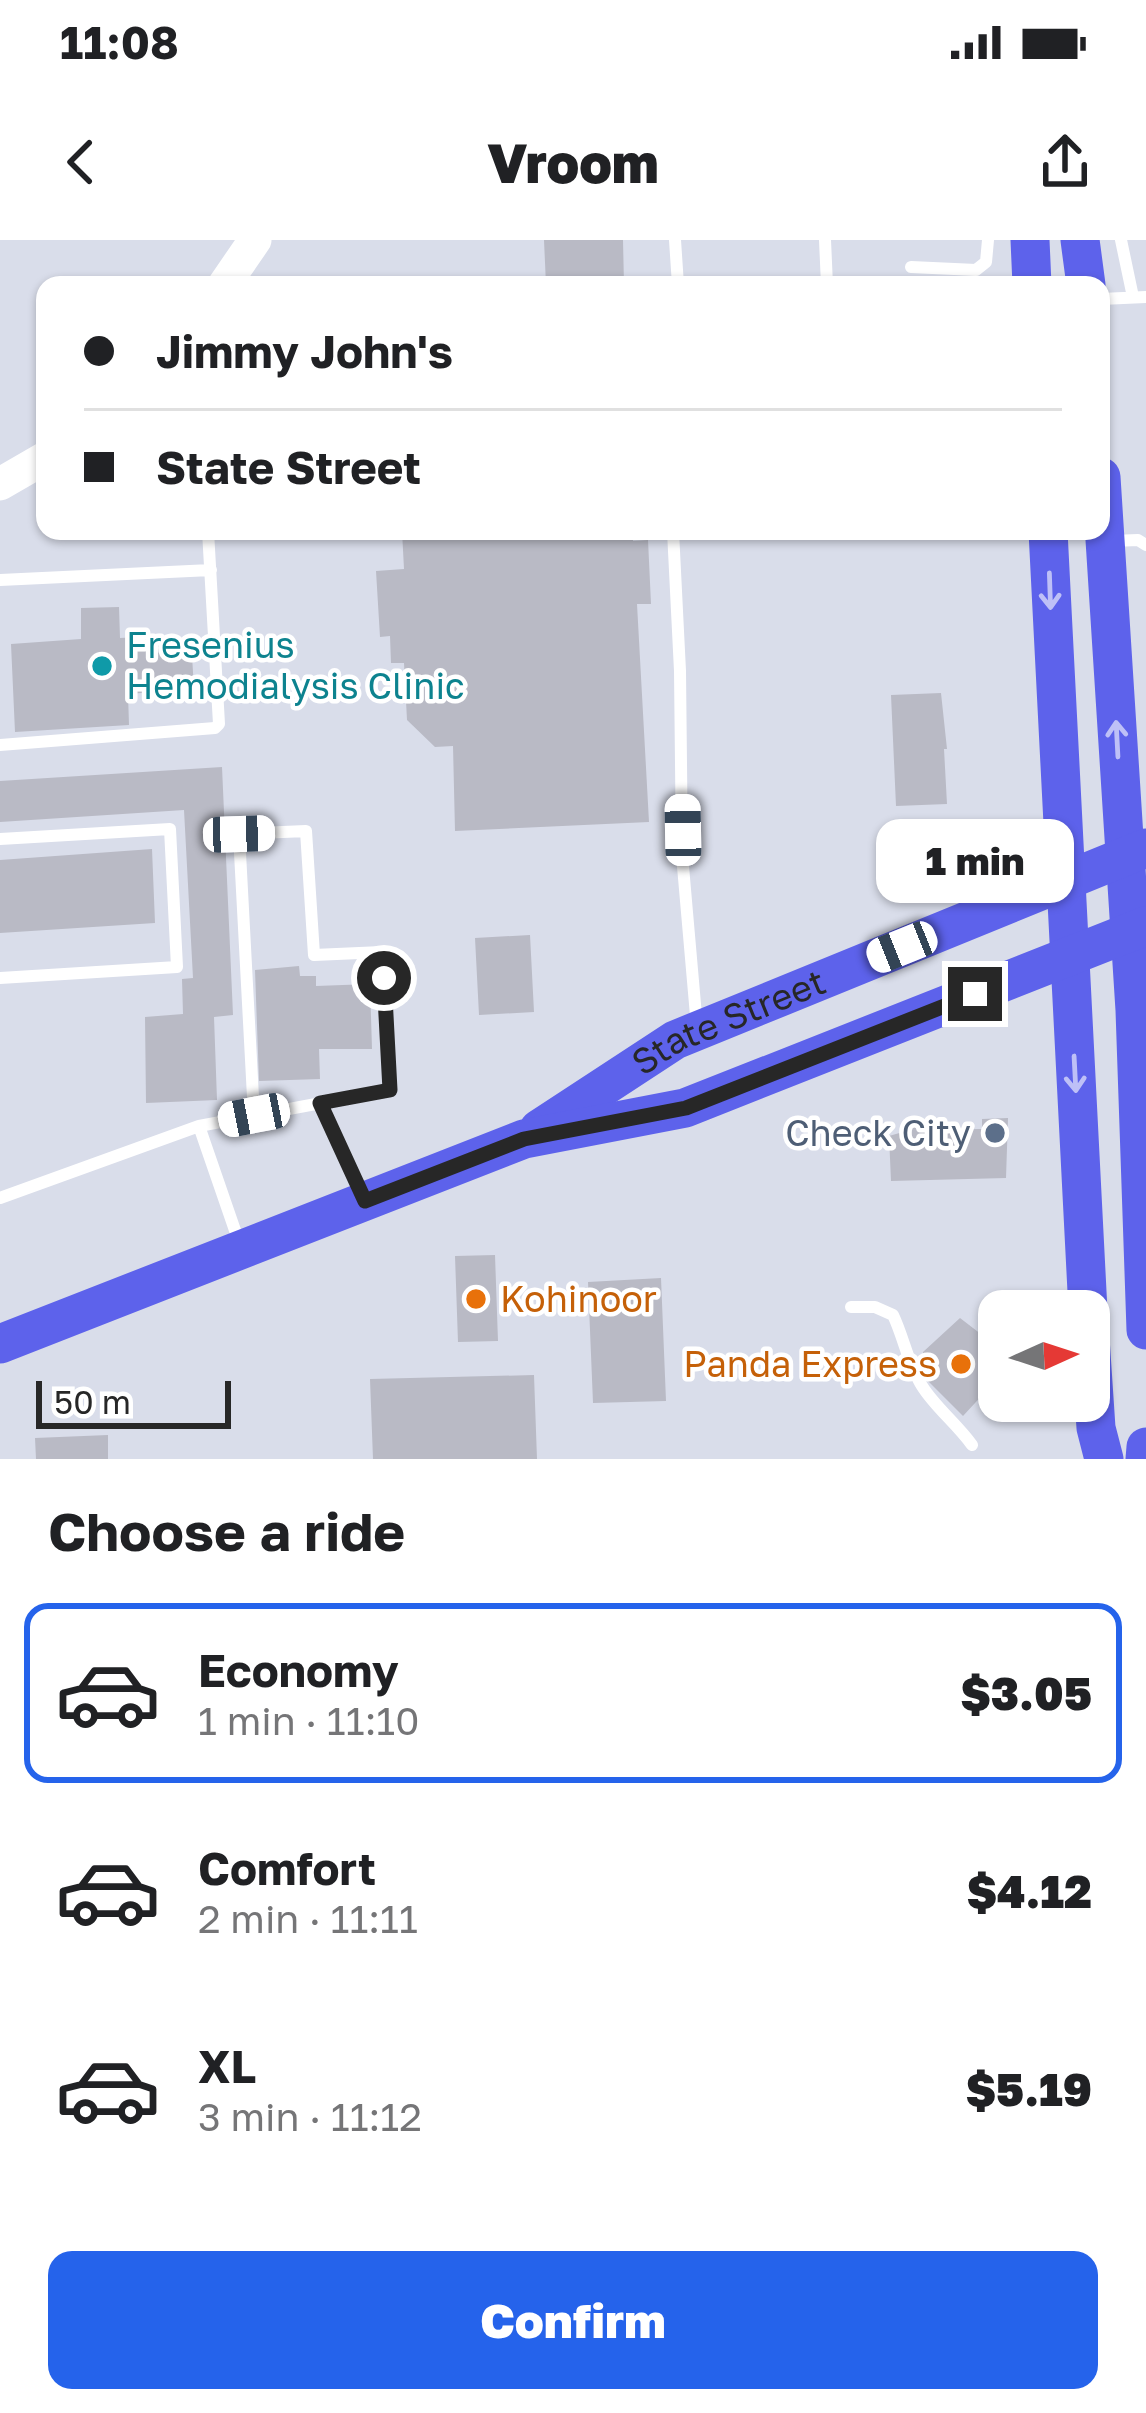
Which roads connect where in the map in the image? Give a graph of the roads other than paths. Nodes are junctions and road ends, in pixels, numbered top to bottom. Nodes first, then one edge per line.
1 (255, 240) edge
2 (675, 240) edge
3 (825, 240) edge
4 (988, 240) edge
5 (1030, 240) edge
6 (1080, 240) edge
7 (1121, 240) edge
8 (911, 267) dead end
9 (230, 276) edge
10 (677, 276) edge
11 (827, 276) edge
12 (1032, 276) edge
13 (1086, 276) edge
14 (1140, 297) edge
15 (1110, 299) edge
16 (36, 463) edge
17 (0, 484) edge
18 (209, 540) edge
19 (673, 540) edge
20 (1048, 540) edge
21 (1106, 542) joint
22 (1146, 544) edge
23 (211, 570) junction
24 (0, 580) edge
25 (0, 745) edge
26 (0, 839) edge
27 (1136, 852) edge
28 (1067, 879) junction
29 (1138, 930) edge
30 (1070, 957) junction
31 (0, 978) edge
32 (698, 1030) junction
33 (320, 1103) junction
34 (254, 1115) junction
35 (199, 1126) junction
36 (524, 1139) junction
37 (0, 1198) edge
38 (365, 1201) junction
39 (242, 1249) junction
40 (1087, 1290) edge
41 (851, 1307) dead end
42 (1146, 1330) edge
43 (2, 1337) edge
44 (1096, 1422) edge
45 (972, 1444) dead end
46 (1146, 1447) edge
47 (1104, 1459) edge
48 (1144, 1459) edge

1 - 9 street
2 - 10 lane
3 - 11 lane
4 - 8 lane
5 - 12 main road
6 - 13 main road
7 - 14 lane
14 - 15 lane
16 - 17 street
18 - 23 lane
19 - 32 lane
20 -> 28 main road
21 - 22 lane
27 -> 21 main road
23 - 24 lane
23 - 25 lane
26 - 31 lane
27 - 28 main road, State Street
27 - 29 main road
28 - 30 main road
28 - 32 main road, State Street
29 - 30 main road, State Street
29 - 42 main road
30 - 36 main road, State Street
30 -> 40 main road
32 - 36 main road, State Street
33 - 34 lane
33 - 34 lane
33 - 38 lane
34 - 35 lane
35 - 37 lane
35 - 39 lane
36 - 38 main road, State Street
38 - 39 main road, State Street
39 - 43 main road, State Street
41 - 45 lane
44 - 47 main road
46 - 48 main road

